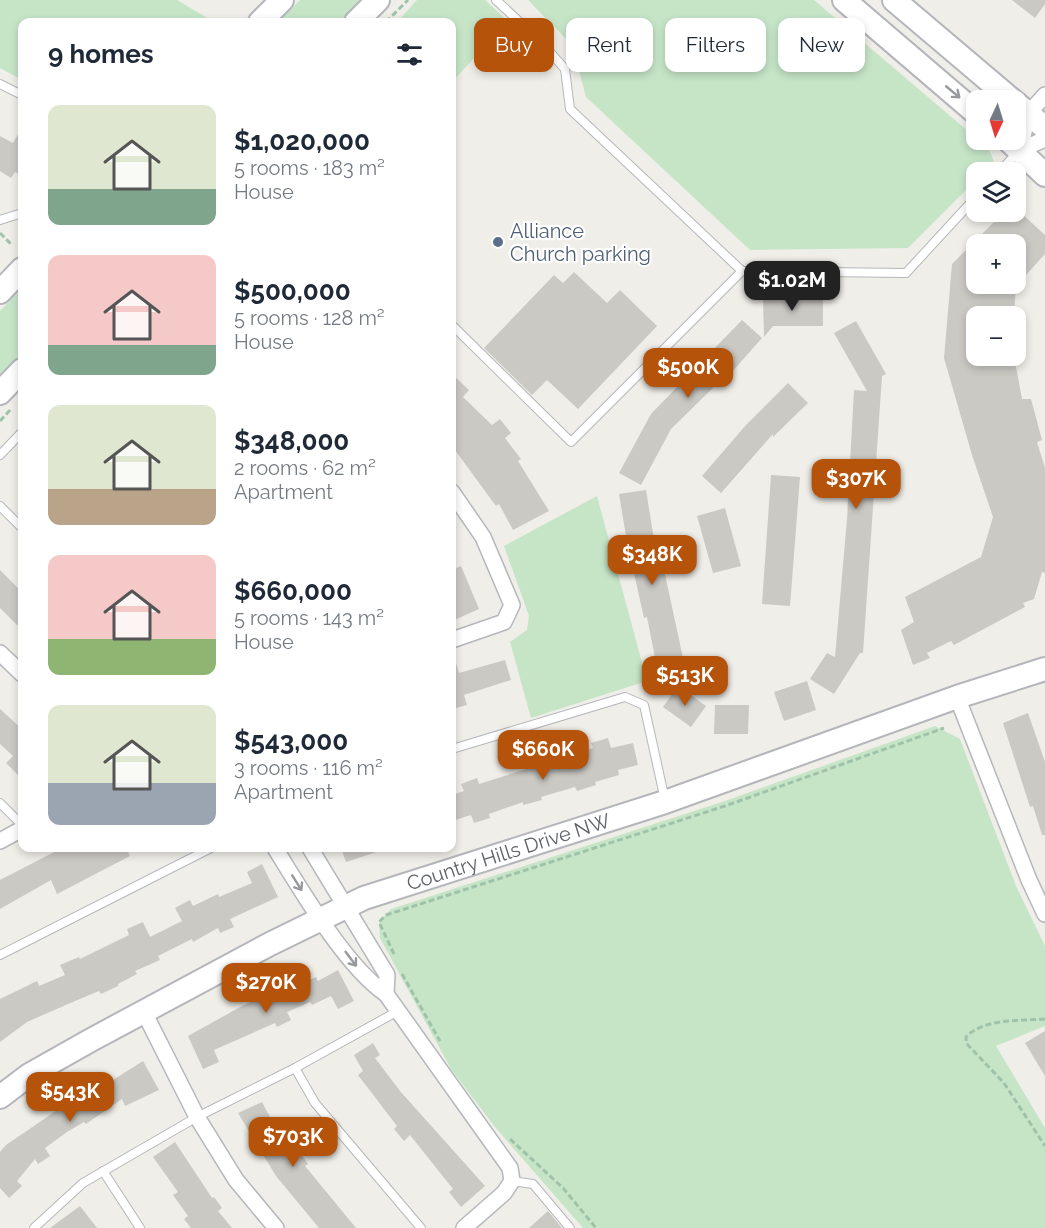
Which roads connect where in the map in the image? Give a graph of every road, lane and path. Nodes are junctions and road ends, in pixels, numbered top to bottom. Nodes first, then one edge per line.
1 (282, 0) edge
2 (378, 0) edge
3 (408, 0) edge
4 (495, 0) edge
5 (844, 0) edge
6 (894, 0) edge
7 (264, 18) edge
8 (360, 18) edge
9 (390, 18) edge
10 (0, 84) edge
11 (1000, 90) edge
12 (18, 93) edge
13 (1045, 95) edge
14 (966, 104) edge
15 (1026, 110) edge
16 (1045, 139) edge
17 (1026, 143) edge
18 (1019, 150) edge
19 (1045, 175) edge
20 (966, 208) edge
21 (18, 214) edge
22 (0, 220) edge
23 (0, 233) edge
24 (11, 244) dead end
25 (742, 271) junction
26 (18, 273) edge
27 (0, 292) edge
28 (456, 329) edge
29 (18, 374) edge
30 (0, 393) edge
31 (18, 436) edge
32 (0, 456) edge
33 (456, 498) edge
34 (0, 506) edge
35 (18, 524) edge
36 (456, 639) edge
37 (0, 653) edge
38 (1045, 669) edge
39 (18, 670) edge
40 (957, 697) junction
41 (944, 728) dead end
42 (456, 748) edge
43 (666, 802) junction
44 (0, 803) edge
45 (18, 823) edge
46 (18, 830) edge
47 (0, 841) edge
48 (204, 852) edge
49 (278, 852) edge
50 (312, 852) edge
51 (345, 906) junction
52 (1045, 914) edge
53 (321, 918) junction
54 (0, 955) edge
55 (394, 956) dead end
56 (399, 966) dead end
57 (386, 994) junction
58 (398, 1011) junction
59 (144, 1012) junction
60 (1045, 1018) edge
61 (443, 1046) dead end
62 (295, 1068) junction
63 (0, 1097) edge
64 (197, 1117) junction
65 (503, 1131) dead end
66 (1045, 1146) edge
67 (104, 1172) junction
68 (512, 1181) junction
69 (34, 1228) edge
70 (140, 1228) edge
71 (276, 1228) edge
72 (421, 1228) edge
73 (464, 1228) edge
74 (570, 1228) edge
75 (596, 1228) edge

1 - 7 street
2 - 8 street
3 - 9 path
4 - 25 lane
5 -> 14 street
6 - 11 street
10 - 12 lane
13 - 15 street
16 - 17 street
18 - 19 street
20 - 25 lane
21 - 22 lane
23 - 24 path
25 - 28 lane
26 - 27 street
29 - 30 street
31 - 32 lane
33 - 36 street
34 - 35 lane
37 - 39 street
38 - 40 street, Country Hills Drive NW
40 - 43 street, Country Hills Drive NW
40 - 52 street
41 - 55 path
42 - 43 lane
43 - 51 street, Country Hills Drive NW
44 - 45 lane
46 - 47 street
48 - 54 lane
49 -> 53 street
50 - 51 street
51 - 53 street, Country Hills Drive NW
51 - 57 street
53 -> 57 street
53 - 59 street, Country Hills Drive NW
56 - 61 path
57 - 58 street
58 - 62 lane
58 - 68 street
59 - 63 street, Country Hills Drive NW
59 - 64 street
60 - 66 path
62 - 64 lane
62 - 72 lane
64 - 67 lane
64 - 71 street
65 - 75 path
67 - 69 lane
67 - 70 lane
68 - 73 street
68 - 74 lane

